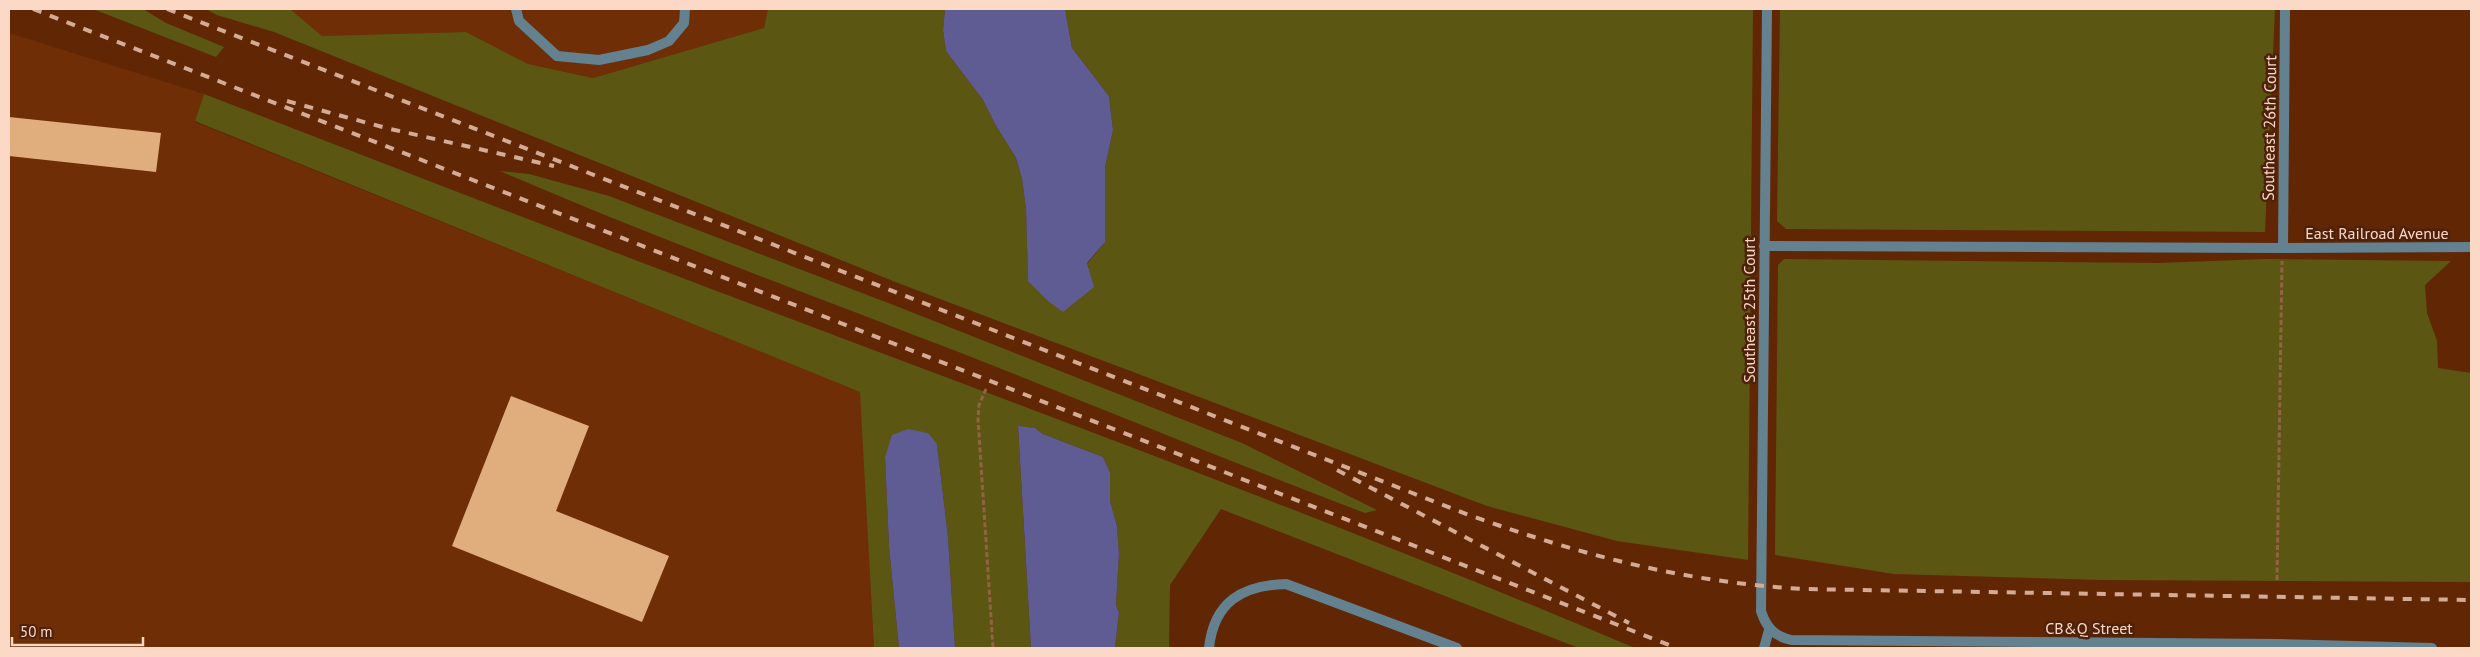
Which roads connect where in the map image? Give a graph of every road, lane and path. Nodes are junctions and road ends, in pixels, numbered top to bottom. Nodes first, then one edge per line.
1 (516, 9) edge
2 (685, 9) edge
3 (1767, 9) edge
4 (2285, 9) edge
5 (1764, 246) junction
6 (2471, 247) edge
7 (2283, 248) junction
8 (986, 389) dead end
9 (2277, 580) dead end
10 (1769, 630) junction
11 (993, 648) edge
12 (1209, 648) edge
13 (1457, 648) edge
14 (1764, 648) edge
15 (2432, 648) edge

1 - 2 street
3 - 5 street, Southeast 25th Court
4 - 7 street, Southeast 26th Court
5 - 7 street, East Railroad Avenue
5 - 10 street, Southeast 25th Court
6 - 7 street, East Railroad Avenue
7 - 9 path
8 - 11 path
10 - 14 street
10 - 15 street, CB&Q Street
12 - 13 street

